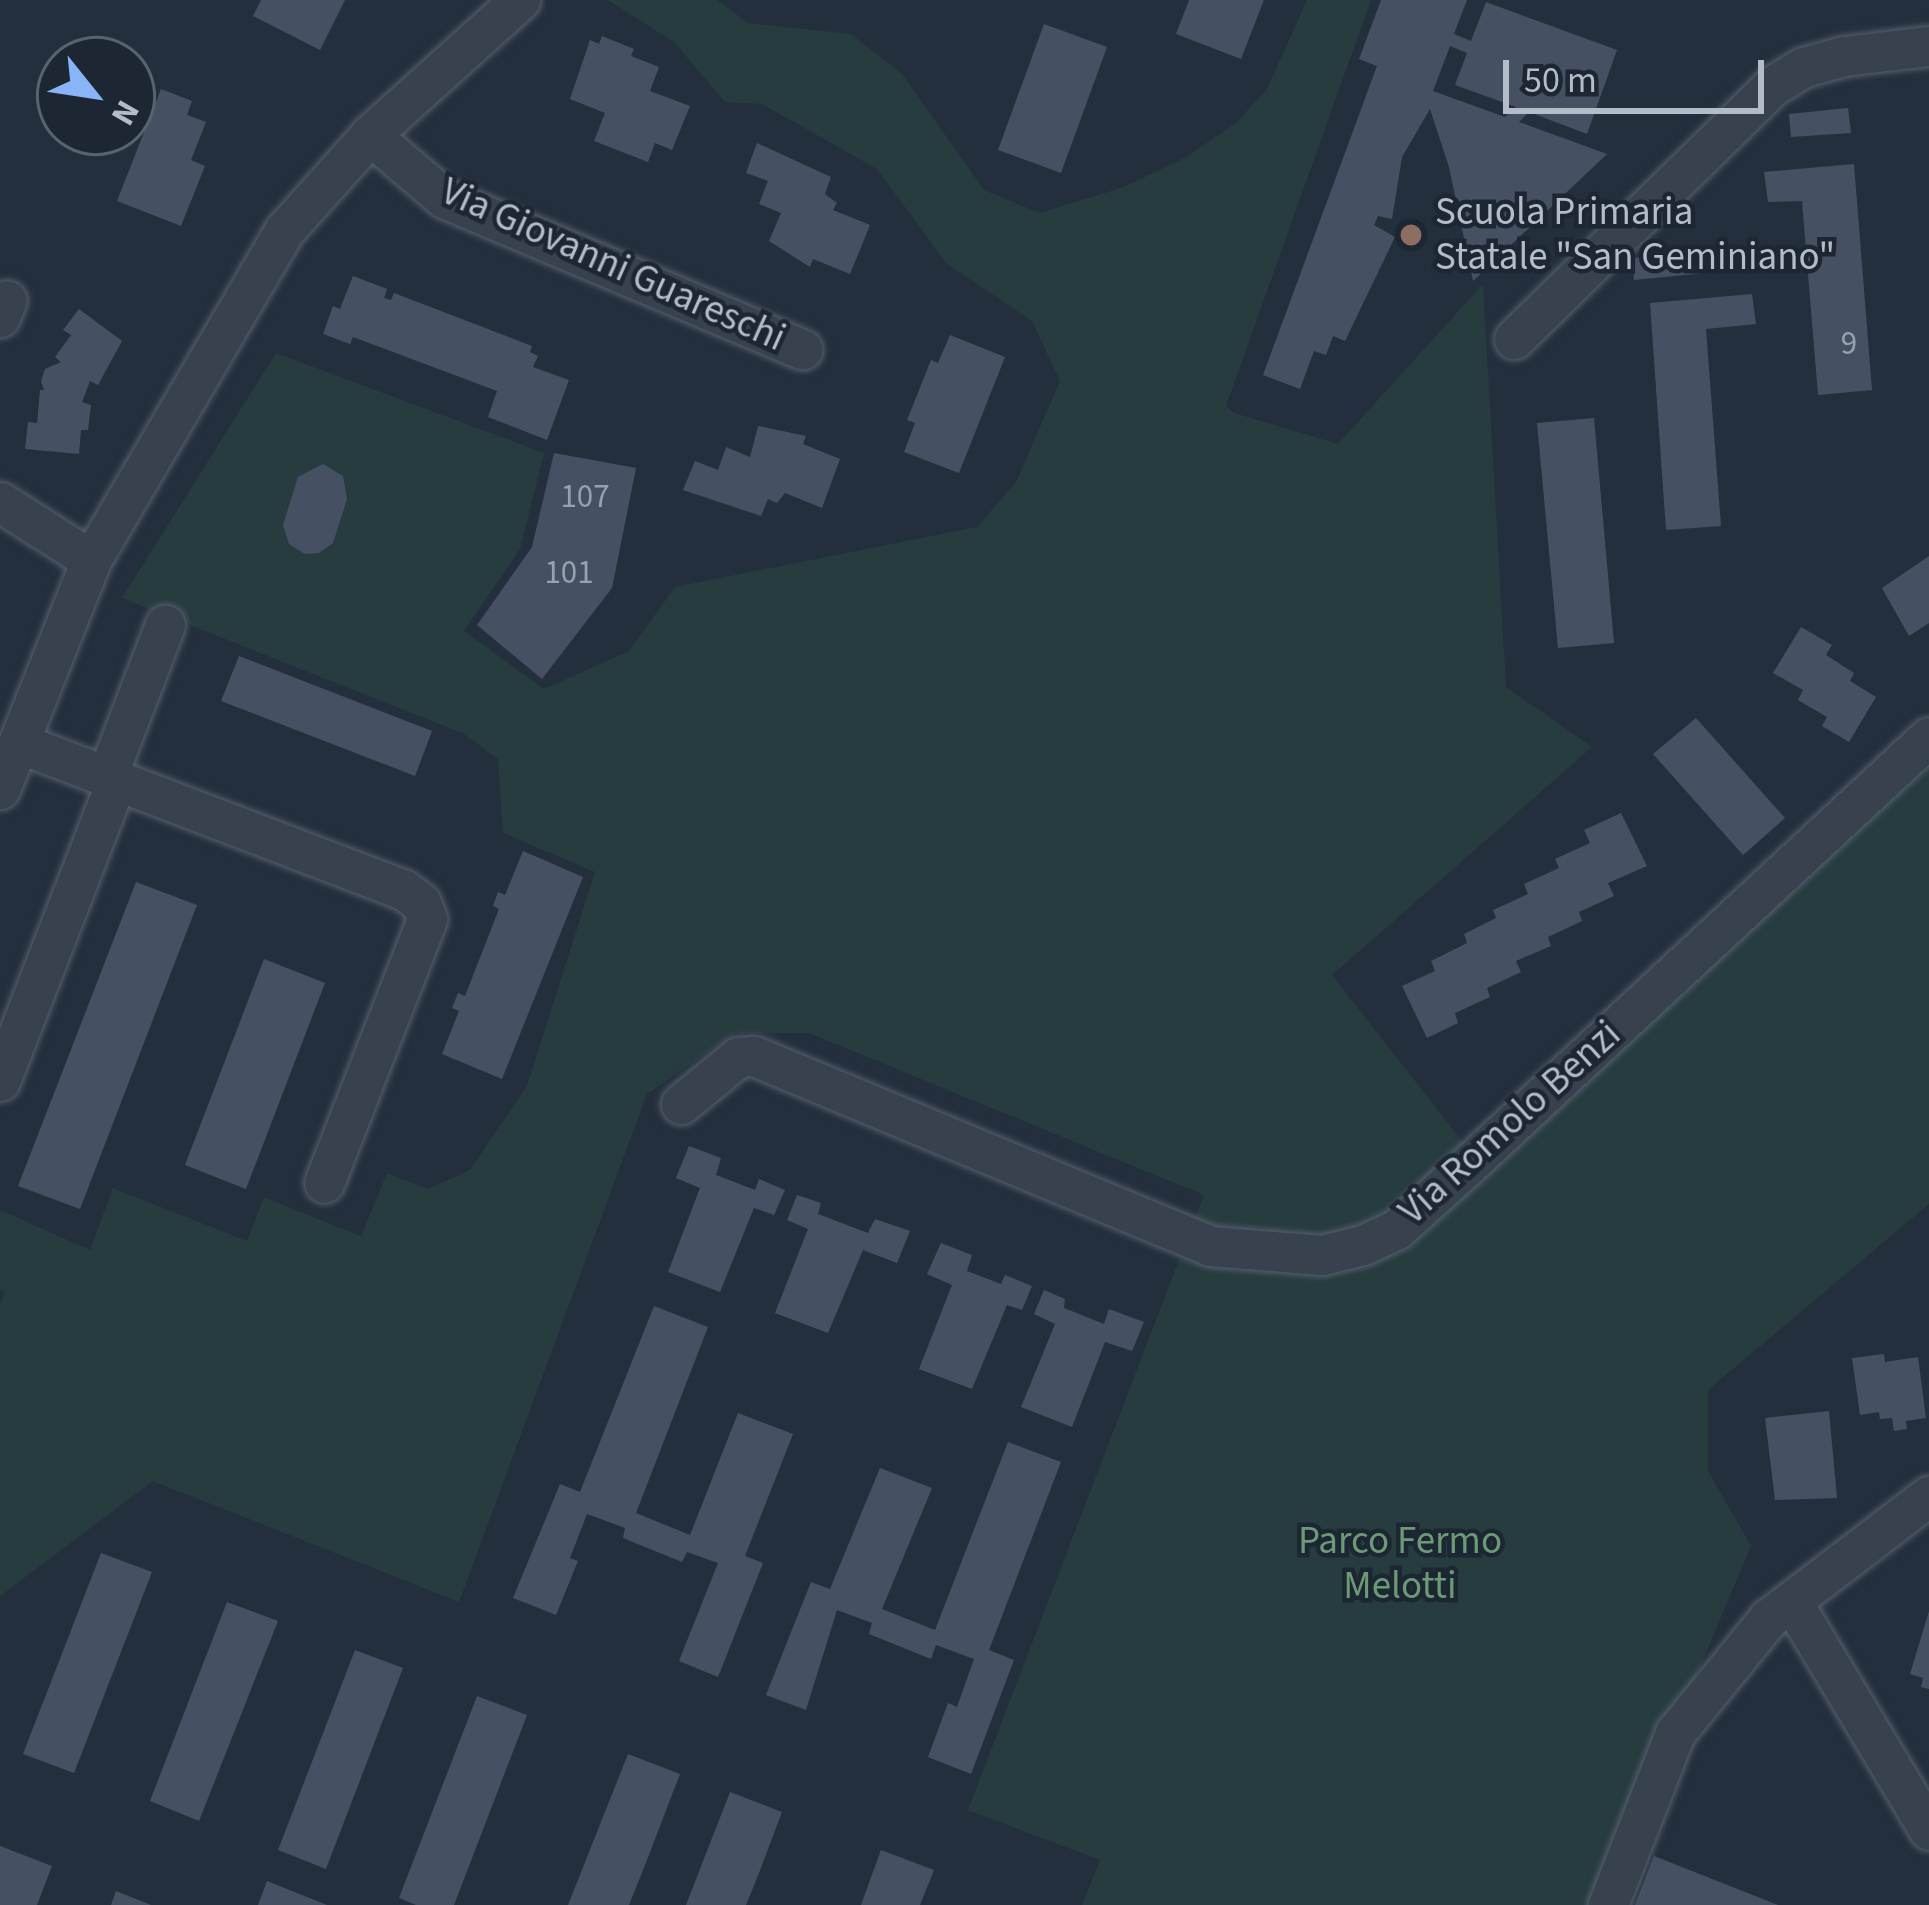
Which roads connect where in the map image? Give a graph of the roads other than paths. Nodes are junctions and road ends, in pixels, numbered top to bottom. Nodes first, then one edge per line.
1 (520, 0) edge
2 (1929, 46) edge
3 (370, 135) junction
4 (1514, 339) dead end
5 (802, 349) dead end
6 (0, 502) edge
7 (91, 560) junction
8 (165, 626) dead end
9 (1929, 737) edge
10 (19, 743) junction
11 (112, 778) junction
12 (0, 789) edge
13 (0, 1081) edge
14 (681, 1103) dead end
15 (324, 1183) dead end
16 (1929, 1496) edge
17 (1792, 1602) junction
18 (1929, 1830) edge
19 (1608, 1905) edge

1 - 3 street
2 - 4 street
3 - 5 street, Via Giovanni Guareschi
3 - 7 street
6 - 7 street
7 - 10 street
8 - 11 street
9 - 14 street, Via Romolo Benzi
10 - 11 street
10 - 12 street
11 - 13 street
11 - 15 street
16 - 17 street
17 - 18 street
17 - 19 street

